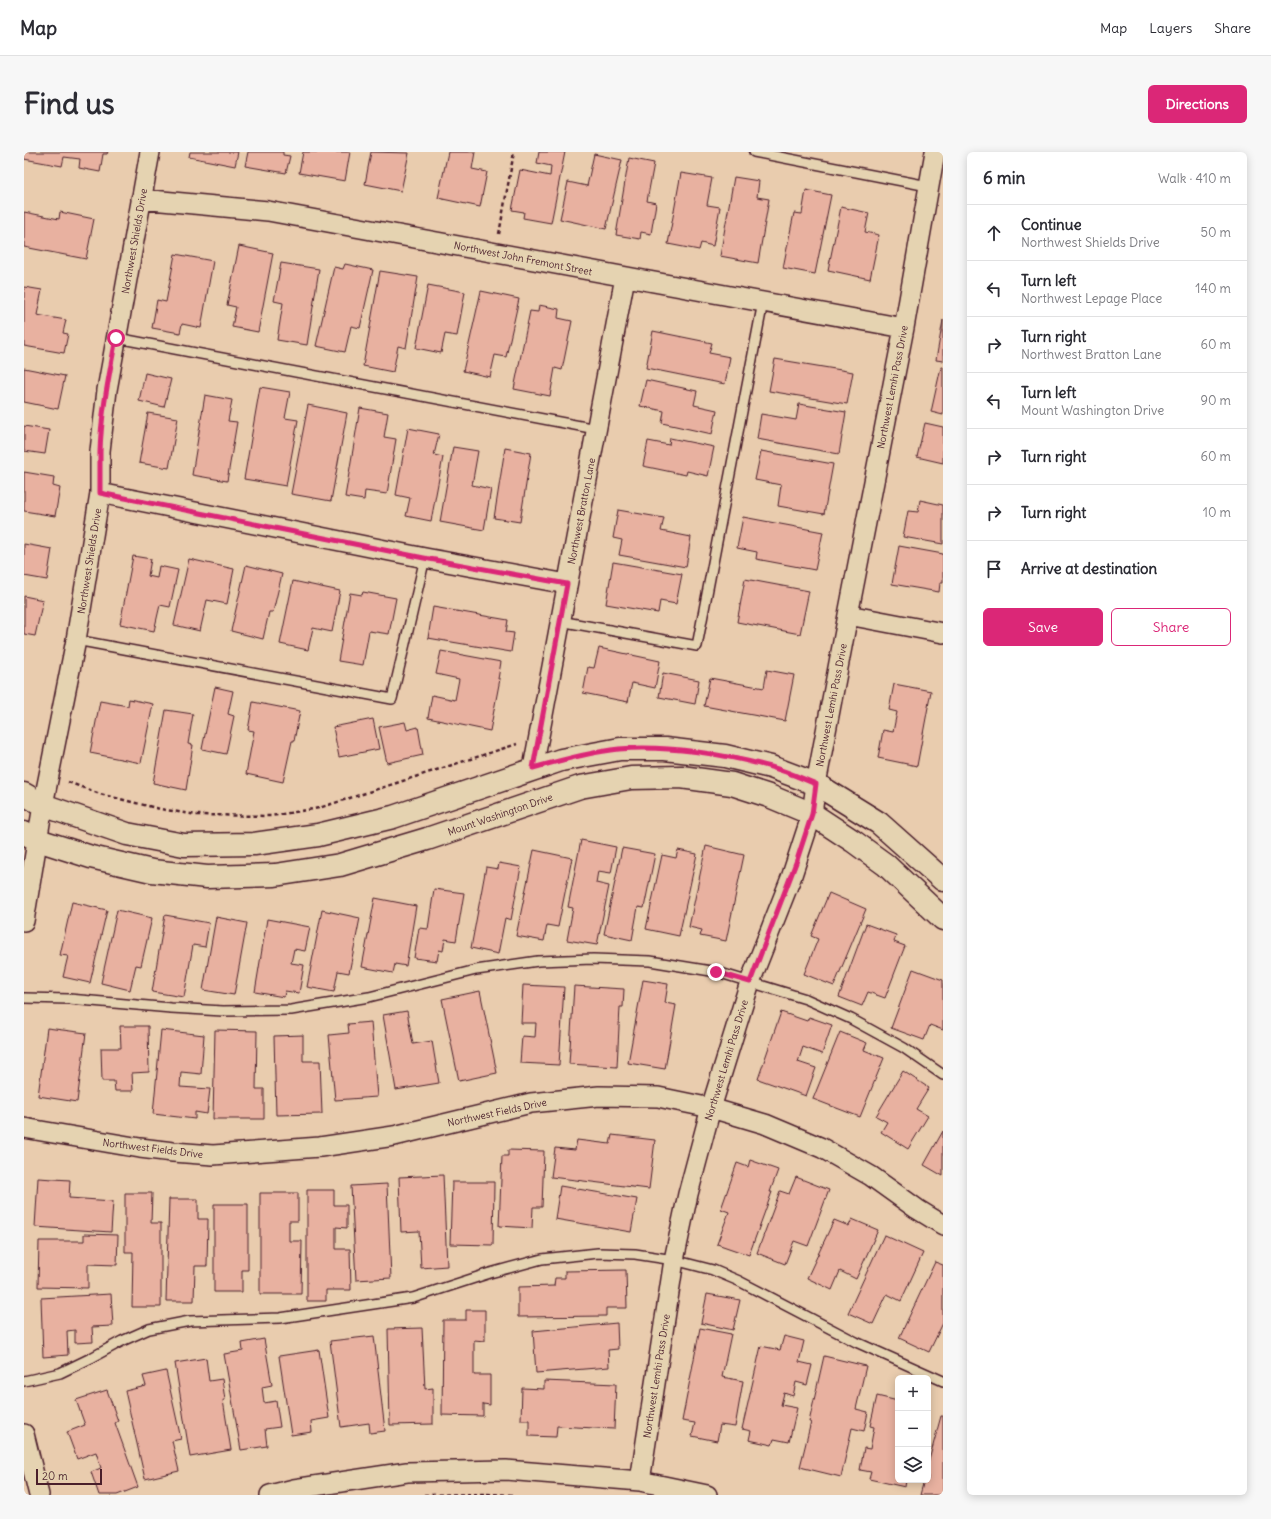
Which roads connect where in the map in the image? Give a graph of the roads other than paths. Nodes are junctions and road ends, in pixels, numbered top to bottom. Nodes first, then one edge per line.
1 (150, 152) edge
2 (754, 152) edge
3 (935, 152) edge
4 (928, 186) junction
5 (141, 199) junction
6 (625, 277) junction
7 (763, 302) junction
8 (904, 328) junction
9 (116, 338) junction
10 (596, 429) junction
11 (100, 493) junction
12 (424, 558) junction
13 (567, 584) junction
14 (848, 615) junction
15 (560, 621) junction
16 (943, 633) edge
17 (76, 640) junction
18 (533, 768) junction
19 (816, 784) junction
20 (24, 794) edge
21 (43, 805) junction
22 (812, 814) junction
23 (31, 836) edge
24 (943, 880) edge
25 (943, 919) edge
26 (24, 921) edge
27 (750, 982) junction
28 (24, 998) edge
29 (943, 1075) edge
30 (711, 1108) junction
31 (24, 1128) edge
32 (943, 1225) edge
33 (674, 1260) junction
34 (24, 1381) edge
35 (943, 1381) edge
36 (24, 1434) edge
37 (640, 1481) junction
38 (39, 1495) edge
39 (270, 1495) edge
40 (707, 1495) edge

1 - 5 street, Northwest Shields Drive
2 - 4 lane
3 - 4 street, Northwest Lemhi Pass Drive
4 - 8 street, Northwest Lemhi Pass Drive
5 - 6 street, Northwest John Fremont Street
5 - 9 street, Northwest Shields Drive
6 - 7 street, Northwest John Fremont Street
6 - 10 street, Northwest Bratton Lane
7 - 8 street, Northwest John Fremont Street
7 - 15 lane
8 - 14 street, Northwest Lemhi Pass Drive
9 - 10 lane
9 - 11 street, Northwest Shields Drive
10 - 13 street, Northwest Bratton Lane
11 - 12 street
11 - 17 street, Northwest Shields Drive
12 - 13 street
12 - 17 lane
13 - 15 street, Northwest Bratton Lane
14 - 16 street
14 - 19 street, Northwest Lemhi Pass Drive
15 - 18 street, Northwest Bratton Lane
17 - 21 street, Northwest Shields Drive
18 - 19 main road
18 - 21 main road
19 - 22 street, Northwest Lemhi Pass Drive
19 - 24 main road
20 - 21 main road
21 - 23 street, Northwest Shields Drive
22 - 23 main road, Mount Washington Drive
22 - 25 main road, Mount Washington Drive
22 - 27 street, Northwest Lemhi Pass Drive
23 - 26 street, Northwest Shields Drive
27 - 28 lane
27 - 29 lane
27 - 30 street, Northwest Lemhi Pass Drive
30 - 31 street, Northwest Fields Drive
30 - 32 street, Northwest Fields Drive
30 - 33 street, Northwest Lemhi Pass Drive
33 - 34 lane
33 - 35 lane
33 - 37 street, Northwest Lemhi Pass Drive
36 - 38 street
37 - 39 street
37 - 40 street

